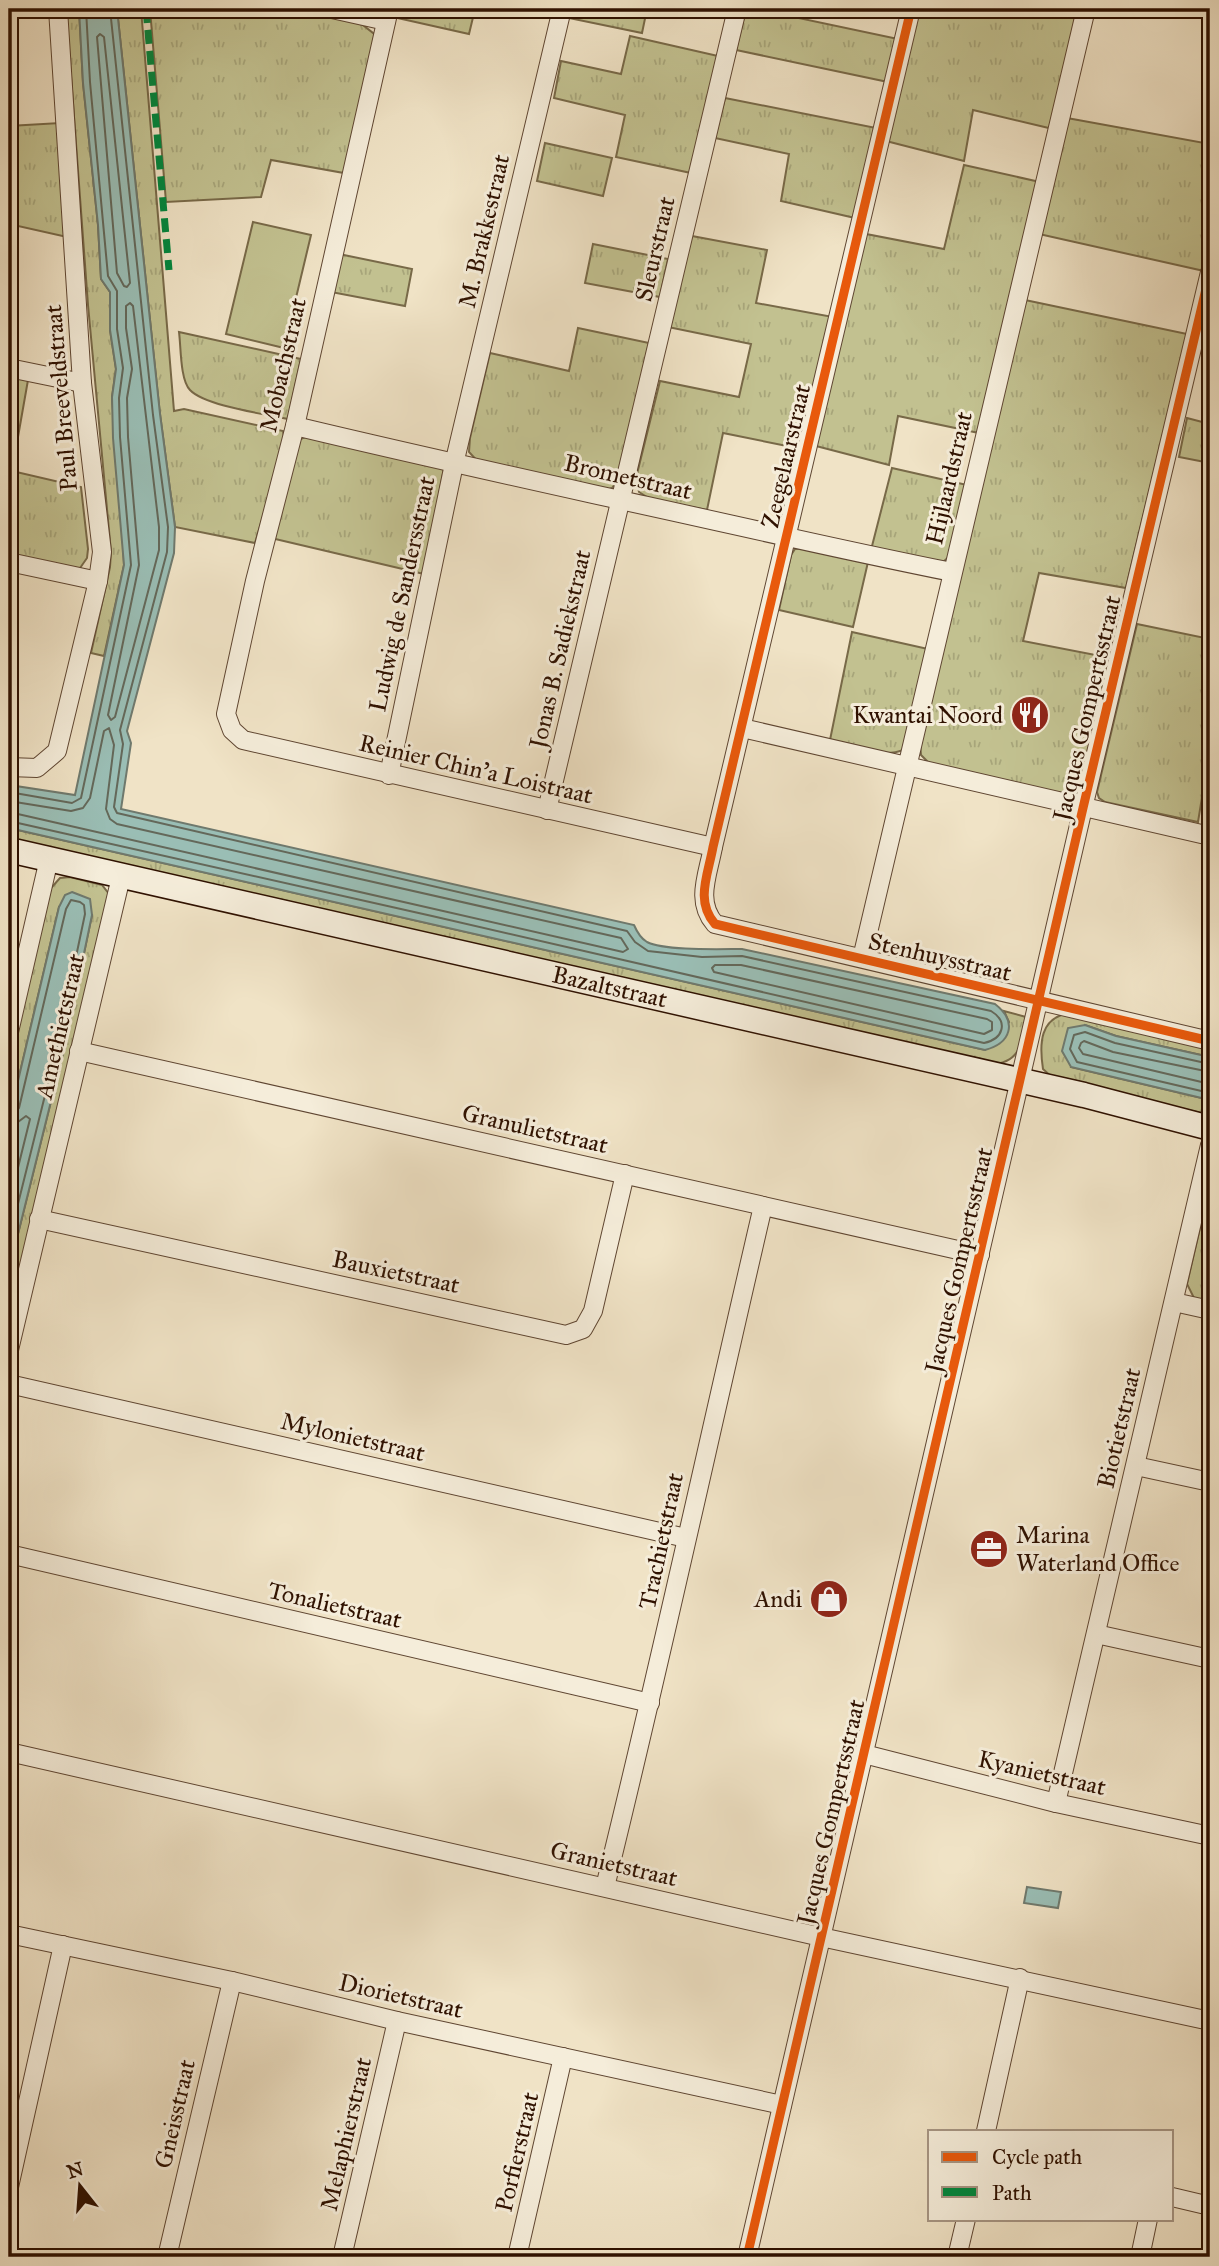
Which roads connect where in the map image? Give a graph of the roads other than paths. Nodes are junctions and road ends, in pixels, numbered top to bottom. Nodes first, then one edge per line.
1 (58, 9) edge
2 (332, 9) edge
3 (562, 9) edge
4 (737, 9) edge
5 (911, 9) edge
6 (1086, 9) edge
7 (387, 15) edge
8 (1210, 272) edge
9 (9, 368) edge
10 (82, 383) junction
11 (295, 426) junction
12 (454, 464) junction
13 (621, 500) junction
14 (786, 538) junction
15 (9, 562) edge
16 (952, 572) junction
17 (98, 582) junction
18 (742, 728) junction
19 (232, 730) joint
20 (9, 767) edge
21 (906, 767) junction
22 (388, 775) junction
23 (1083, 808) junction
24 (547, 810) junction
25 (1210, 835) edge
26 (713, 848) junction
27 (9, 850) edge
28 (49, 859) junction
29 (121, 877) junction
30 (706, 913) joint
31 (862, 958) junction
32 (1039, 1000) junction
33 (9, 1032) edge
34 (1210, 1041) edge
35 (79, 1051) junction
36 (1020, 1081) junction
37 (1210, 1128) edge
38 (1210, 1145) edge
39 (625, 1174) junction
40 (763, 1206) junction
41 (39, 1219) junction
42 (980, 1255) junction
43 (1174, 1302) junction
44 (1210, 1310) edge
45 (9, 1350) edge
46 (9, 1384) edge
47 (1136, 1466) junction
48 (1210, 1482) edge
49 (686, 1538) junction
50 (9, 1555) edge
51 (1096, 1634) junction
52 (1210, 1659) edge
53 (650, 1703) junction
54 (9, 1752) edge
55 (864, 1754) junction
56 (1056, 1803) junction
57 (1210, 1836) edge
58 (605, 1888) junction
59 (9, 1934) edge
60 (821, 1937) junction
61 (64, 1945) junction
62 (1020, 1978) junction
63 (232, 1981) junction
64 (397, 2021) junction
65 (1210, 2021) edge
66 (564, 2057) junction
67 (782, 2105) junction
68 (986, 2130) edge
69 (9, 2187) edge
70 (1174, 2197) edge
71 (1210, 2206) edge
72 (966, 2220) edge
73 (1148, 2220) edge
74 (167, 2257) edge
75 (342, 2257) edge
76 (517, 2257) edge
77 (747, 2257) edge
78 (957, 2257) edge
79 (1139, 2257) edge

1 - 10 street, Paul Breeveldstraat
2 - 7 street
3 - 12 street, M. Brakkestraat
4 - 13 street, Sleurstraat
5 - 14 street, Zeegelaarstraat
6 - 16 street, Hijlaardstraat
7 - 11 street, Mobachstraat
8 - 23 street, Jacques Gompertsstraat
9 - 10 street
10 - 17 street, Paul Breeveldstraat
11 - 12 street, Brometstraat
11 - 19 street, Mobachstraat
12 - 13 street, Brometstraat
12 - 22 street, Ludwig de Sandersstraat
13 - 14 street, Brometstraat
13 - 24 street, Jonas B. Sadiekstraat
14 - 16 street, Brometstraat
14 - 18 street, Zeegelaarstraat
15 - 17 street
16 - 21 street, Hijlaardstraat
17 - 20 street, Paul Breeveldstraat
18 - 21 street
18 - 26 street, Zeegelaarstraat
19 - 22 street, Reinier Chin'a Loistraat
21 - 23 street
21 - 31 street, Hijlaardstraat
22 - 24 street, Reinier Chin'a Loistraat
23 - 25 street
23 - 32 street, Jacques Gompertsstraat
24 - 26 street, Reinier Chin'a Loistraat
26 - 30 street, Zeegelaarstraat
27 - 28 street, Bazaltstraat
28 - 29 street, Bazaltstraat
28 - 33 street
29 - 35 street, Amethietstraat
29 - 36 street, Bazaltstraat
30 - 31 street, Stenhuysstraat
31 - 32 street, Stenhuysstraat
32 - 34 street, Stenhuysstraat
32 - 36 street, Jacques Gompertsstraat
35 - 39 street, Granulietstraat
35 - 41 street, Amethietstraat
36 - 37 street, Bazaltstraat
36 - 42 street, Jacques Gompertsstraat
38 - 43 street, Biotietstraat
39 - 40 street, Granulietstraat
39 - 41 street, Bauxietstraat
40 - 42 street, Granulietstraat
40 - 49 street, Trachietstraat
41 - 45 street, Amethietstraat
42 - 55 street, Jacques Gompertsstraat
43 - 44 street
43 - 47 street, Biotietstraat
46 - 49 street, Mylonietstraat
47 - 48 street
47 - 51 street, Biotietstraat
49 - 53 street, Trachietstraat
50 - 53 street, Tonalietstraat
51 - 52 street
51 - 56 street, Biotietstraat
53 - 58 street, Trachietstraat
54 - 58 street, Granietstraat
55 - 56 street, Kyanietstraat
55 - 60 street, Jacques Gompertsstraat
56 - 57 street, Kyanietstraat
58 - 60 street, Granietstraat
59 - 61 street, Diorietstraat
60 - 62 street, Granietstraat
60 - 67 street, Jacques Gompertsstraat
61 - 63 street, Diorietstraat
61 - 69 street
62 - 65 street, Granietstraat
62 - 68 street
63 - 64 street, Diorietstraat
63 - 74 street, Gneisstraat
64 - 66 street, Diorietstraat
64 - 75 street, Melaphierstraat
66 - 67 street, Diorietstraat
66 - 76 street, Porfierstraat
67 - 77 street, Jacques Gompertsstraat
70 - 71 street
72 - 78 street
73 - 79 street

